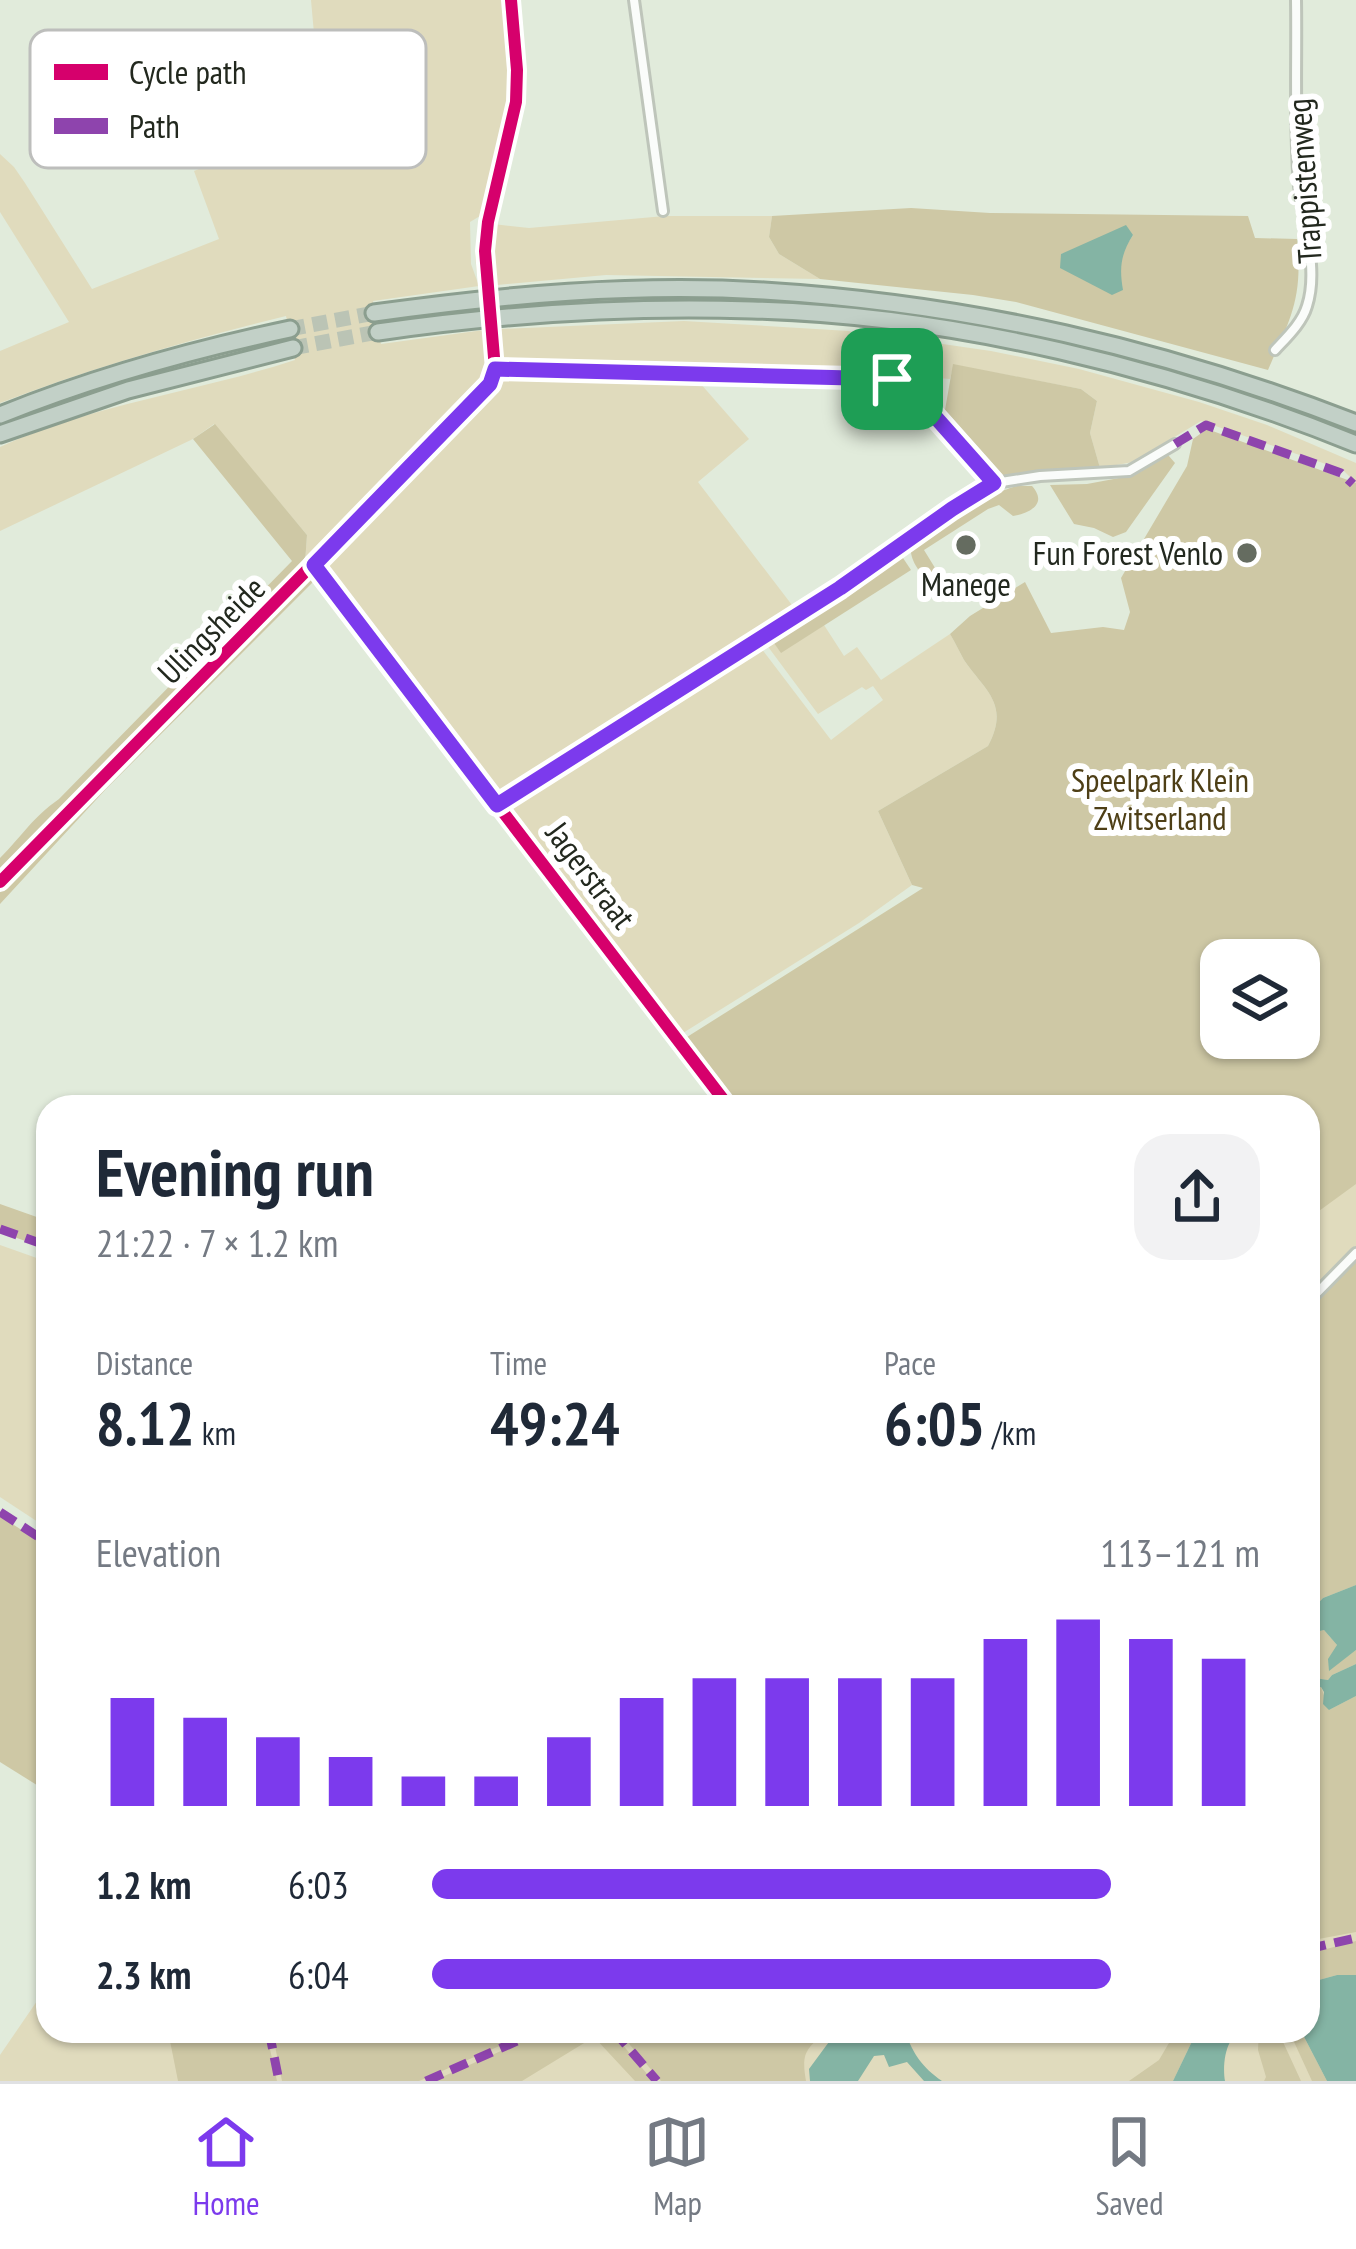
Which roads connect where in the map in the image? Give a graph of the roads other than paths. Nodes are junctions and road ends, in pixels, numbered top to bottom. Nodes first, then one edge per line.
1 (511, 0) edge
2 (634, 0) edge
3 (1296, 0) edge
4 (663, 211) dead end
5 (374, 313) tunnel mouth
6 (290, 329) tunnel mouth
7 (378, 332) tunnel mouth
8 (293, 348) tunnel mouth
9 (1275, 350) dead end
10 (495, 369) junction
11 (0, 415) edge
12 (1356, 423) edge
13 (0, 434) edge
14 (1175, 444) dead end
15 (1356, 444) edge
16 (994, 483) junction
17 (314, 565) junction
18 (0, 882) edge
19 (1356, 1253) edge
20 (1320, 1290) edge

1 - 10 street, bridge
2 - 4 street
3 - 9 street, Trappistenweg
5 - 12 highway
6 - 11 highway
7 - 15 highway
8 - 13 highway
10 - 16 street
10 - 17 street, Ulingsheide
14 - 16 street
16 - 17 street
17 - 18 street, Ulingsheide
19 - 20 street

